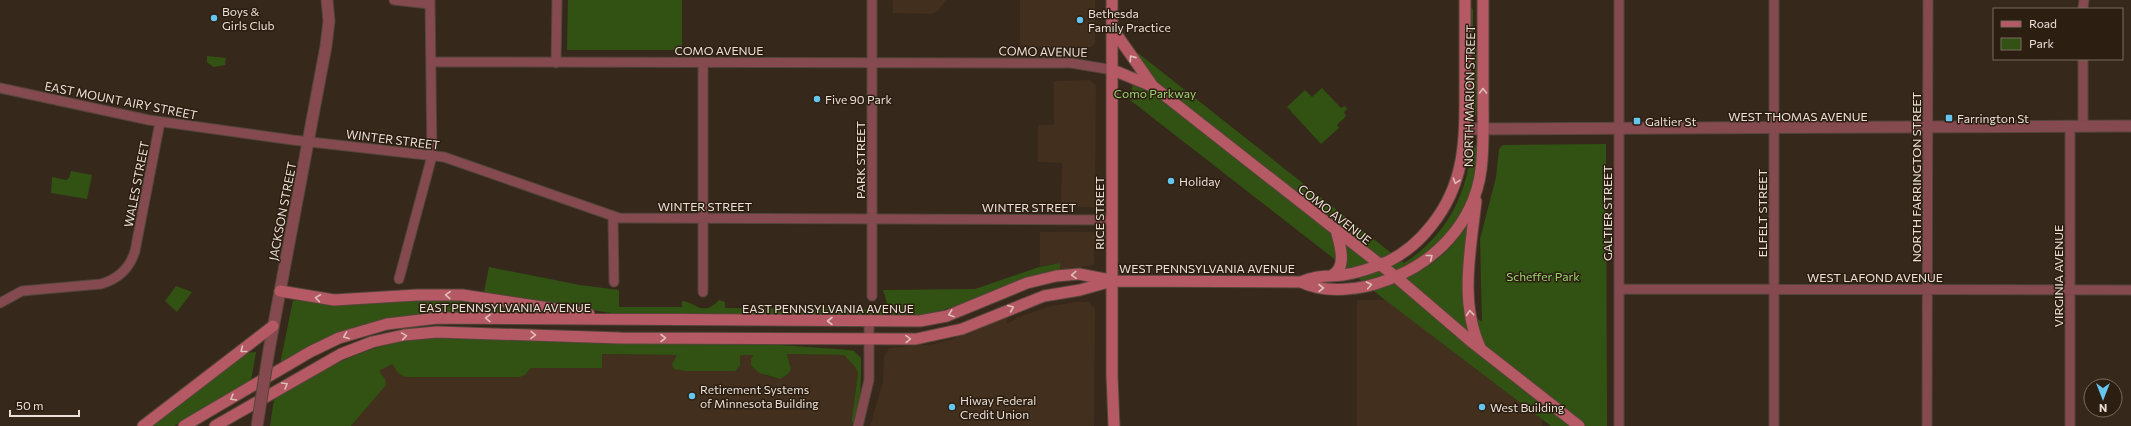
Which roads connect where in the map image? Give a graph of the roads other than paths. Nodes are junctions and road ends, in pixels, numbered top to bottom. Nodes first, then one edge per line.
1 (327, 0) edge
2 (394, 0) edge
3 (557, 0) edge
4 (872, 0) edge
5 (1112, 0) edge
6 (1465, 0) edge
7 (1483, 0) edge
8 (1619, 0) edge
9 (1774, 0) edge
10 (1928, 0) edge
11 (430, 2) edge
12 (1112, 28) junction
13 (2083, 60) edge
14 (432, 62) junction
15 (556, 63) junction
16 (703, 63) junction
17 (872, 63) junction
18 (1113, 70) junction
19 (1154, 87) junction
20 (0, 88) edge
21 (160, 122) junction
22 (2070, 126) junction
23 (2083, 126) junction
24 (2131, 126) edge
25 (1928, 128) junction
26 (1465, 129) junction
27 (1774, 129) junction
28 (1483, 130) junction
29 (1618, 130) junction
30 (309, 141) junction
31 (432, 156) junction
32 (1477, 188) junction
33 (613, 216) junction
34 (703, 218) junction
35 (872, 218) junction
36 (1112, 220) junction
37 (1336, 230) junction
38 (1380, 264) junction
39 (1330, 276) junction
40 (1396, 277) junction
41 (399, 279) dead end
42 (1112, 281) junction
43 (614, 282) dead end
44 (1301, 282) junction
45 (1619, 289) junction
46 (1927, 289) junction
47 (1774, 290) junction
48 (2070, 290) junction
49 (2131, 290) edge
50 (280, 292) junction
51 (703, 292) dead end
52 (872, 296) dead end
53 (0, 303) edge
54 (625, 320) junction
55 (869, 322) junction
56 (274, 326) junction
57 (869, 340) junction
58 (1481, 350) junction
59 (143, 426) edge
60 (184, 426) edge
61 (215, 426) edge
62 (257, 426) edge
63 (858, 426) edge
64 (1114, 426) edge
65 (1579, 426) edge
66 (1619, 426) edge
67 (1774, 426) edge
68 (1927, 426) edge
69 (2070, 426) edge

1 - 30 street, JACKSON STREET
2 - 11 street
3 - 15 street
4 - 17 street, PARK STREET
5 - 12 main road, RICE STREET
6 - 26 main road, NORTH MARION STREET
28 -> 7 main road, NORTH MARION STREET
8 - 29 street, GALTIER STREET
9 - 27 street, ELFELT STREET
10 - 25 street, NORTH FARRINGTON STREET
11 - 14 street
12 - 18 main road, RICE STREET
19 -> 12 main road
13 - 23 street
14 - 15 street, COMO AVENUE
14 - 31 street
15 - 16 street, COMO AVENUE
16 - 17 street, COMO AVENUE
16 - 34 street
17 - 18 street, COMO AVENUE
17 - 35 street, PARK STREET
18 - 19 main road, COMO AVENUE
18 - 36 main road, RICE STREET
19 - 37 main road, COMO AVENUE
20 - 21 street, EAST MOUNT AIRY STREET
21 - 30 street, EAST MOUNT AIRY STREET
21 - 53 street, WALES STREET
22 - 23 street, WEST THOMAS AVENUE
22 - 25 street, WEST THOMAS AVENUE
22 - 48 street, VIRGINIA AVENUE
23 - 24 street, WEST THOMAS AVENUE
25 - 27 street, WEST THOMAS AVENUE
25 - 46 street, NORTH FARRINGTON STREET
26 - 28 street, WEST THOMAS AVENUE
26 -> 38 main road, NORTH MARION STREET
27 - 29 street, WEST THOMAS AVENUE
27 - 47 street, ELFELT STREET
28 - 29 street, WEST THOMAS AVENUE
28 - 32 main road, NORTH MARION STREET
29 - 45 street, GALTIER STREET
30 - 31 street, WINTER STREET
30 - 50 street, JACKSON STREET
31 - 33 street, WINTER STREET
31 - 41 street
40 -> 32 main road, NORTH MARION STREET
58 -> 32 main road
33 - 34 street, WINTER STREET
33 - 43 street
34 - 35 street, WINTER STREET
34 - 51 street
35 - 36 street, WINTER STREET
35 - 52 street, PARK STREET
36 - 42 main road, RICE STREET
37 - 38 main road, COMO AVENUE
37 - 39 main road
38 - 39 main road, WEST PENNSYLVANIA AVENUE
38 - 40 main road, COMO AVENUE
39 - 44 main road, WEST PENNSYLVANIA AVENUE
44 -> 40 main road, WEST PENNSYLVANIA AVENUE
40 - 58 main road, COMO AVENUE
42 - 44 main road, WEST PENNSYLVANIA AVENUE
42 -> 55 main road, EAST PENNSYLVANIA AVENUE
57 -> 42 main road, EAST PENNSYLVANIA AVENUE
42 - 64 main road, RICE STREET
45 - 47 street, WEST LAFOND AVENUE
45 - 66 street, GALTIER STREET
46 - 47 street, WEST LAFOND AVENUE
46 - 48 street, WEST LAFOND AVENUE
46 - 68 street, NORTH FARRINGTON STREET
47 - 67 street, ELFELT STREET
48 - 49 street, WEST LAFOND AVENUE
48 - 69 street, VIRGINIA AVENUE
54 -> 50 main road
50 - 56 street, JACKSON STREET
55 -> 54 main road, EAST PENNSYLVANIA AVENUE
54 -> 60 main road, EAST PENNSYLVANIA AVENUE
55 - 57 street
56 -> 59 main road
56 - 62 street, JACKSON STREET, bridge
61 -> 57 main road, EAST PENNSYLVANIA AVENUE
57 - 63 street
58 - 65 main road, COMO AVENUE

